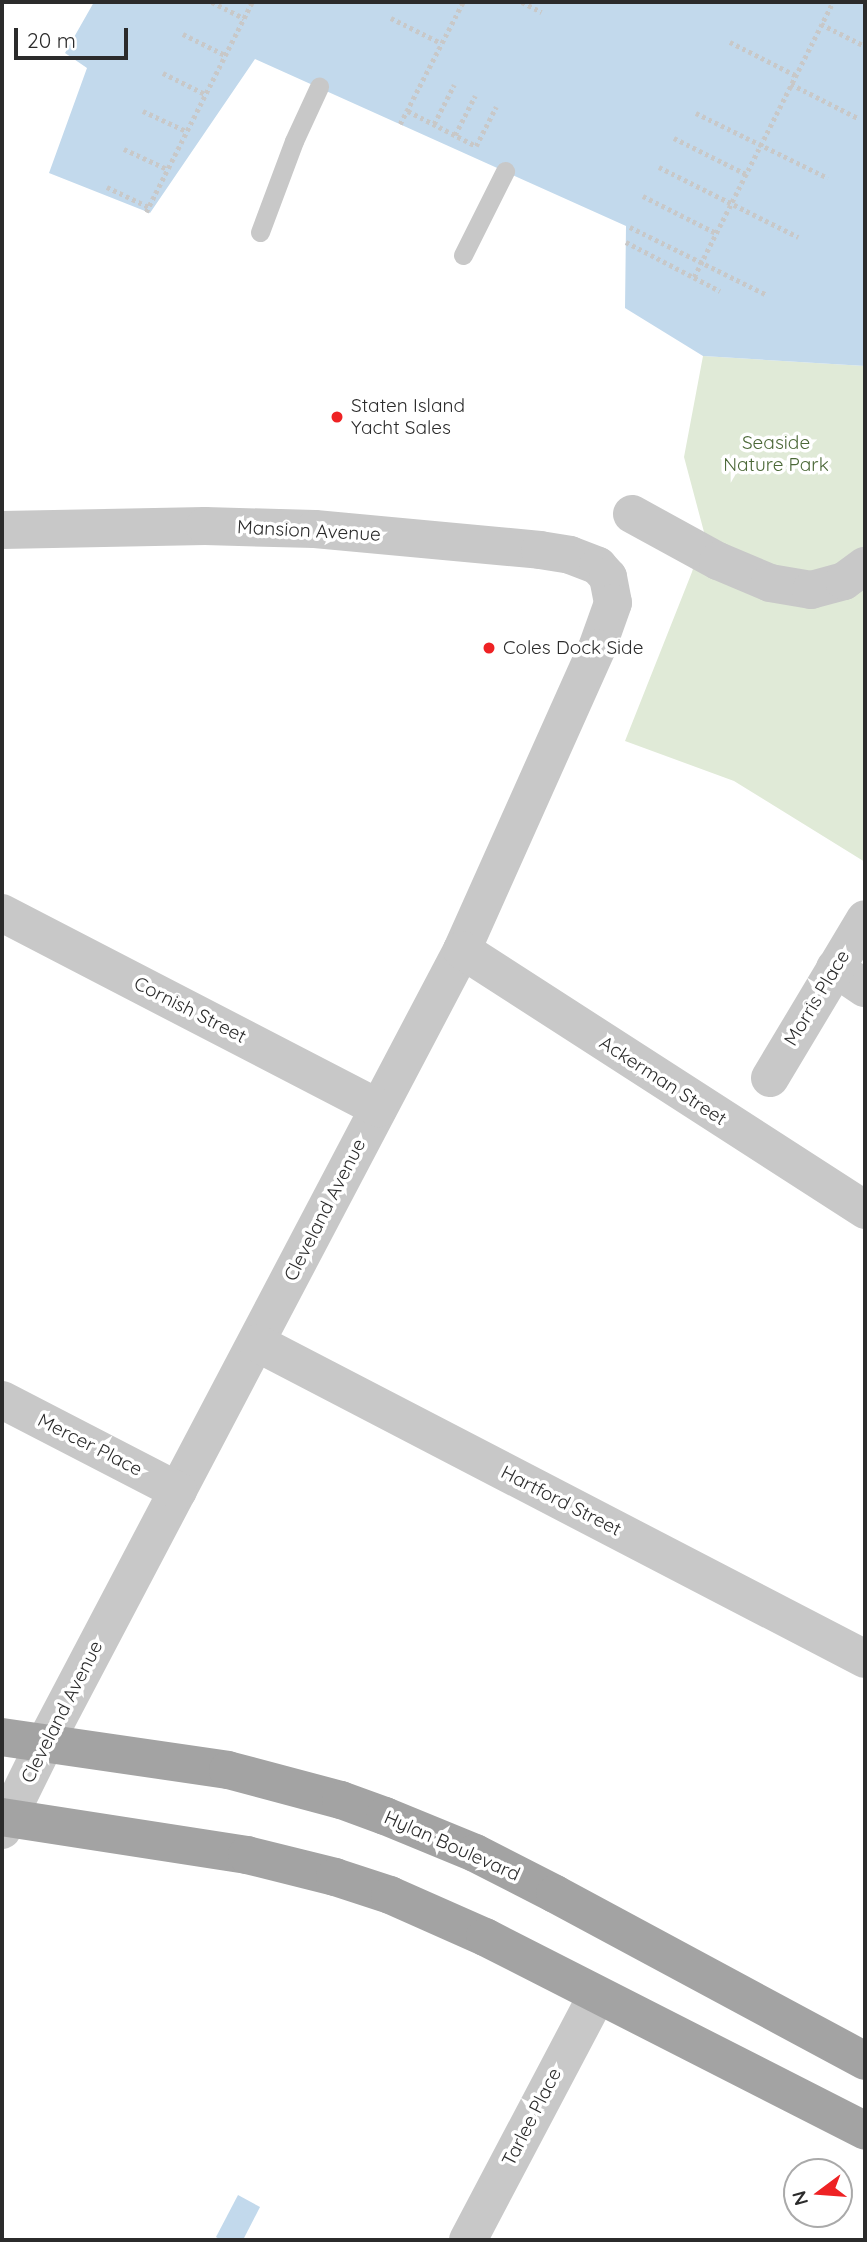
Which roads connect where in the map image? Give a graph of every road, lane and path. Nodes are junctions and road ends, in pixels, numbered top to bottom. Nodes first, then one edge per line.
1 (212, 2) edge
2 (252, 2) edge
3 (463, 2) edge
4 (522, 2) edge
5 (830, 3) edge
6 (542, 12) dead end
7 (244, 18) junction
8 (391, 18) dead end
9 (821, 24) junction
10 (183, 34) dead end
11 (730, 42) dead end
12 (441, 43) junction
13 (865, 46) edge
14 (225, 55) junction
15 (163, 73) dead end
16 (795, 75) junction
17 (791, 84) junction
18 (454, 85) dead end
19 (319, 87) dead end
20 (205, 94) junction
21 (475, 96) dead end
22 (496, 107) dead end
23 (143, 111) dead end
24 (407, 111) junction
25 (696, 113) dead end
26 (858, 118) dead end
27 (400, 124) dead end
28 (434, 124) junction
29 (187, 131) junction
30 (455, 135) junction
31 (674, 138) dead end
32 (760, 145) junction
33 (124, 149) dead end
34 (659, 167) dead end
35 (167, 169) junction
36 (505, 172) dead end
37 (746, 174) junction
38 (828, 178) dead end
39 (107, 187) dead end
40 (643, 196) dead end
41 (731, 203) junction
42 (630, 227) dead end
43 (260, 232) dead end
44 (716, 233) junction
45 (798, 237) dead end
46 (626, 242) dead end
47 (463, 255) dead end
48 (701, 262) junction
49 (694, 277) junction
50 (720, 291) dead end
51 (765, 294) dead end
52 (632, 514) dead end
53 (2, 530) edge
54 (865, 566) edge
55 (608, 577) joint
56 (2, 913) edge
57 (864, 919) edge
58 (463, 950) junction
59 (850, 978) edge
60 (770, 1078) dead end
61 (378, 1108) junction
62 (865, 1210) edge
63 (257, 1343) junction
64 (2, 1400) edge
65 (178, 1491) junction
66 (865, 1659) edge
67 (2, 1737) edge
68 (45, 1742) junction
69 (4, 1822) edge
70 (597, 1995) junction
71 (865, 2061) edge
72 (865, 2131) edge
73 (468, 2240) edge

1 - 7 path
2 - 7 path
3 - 12 path
4 - 6 path
5 - 9 path
7 - 14 path
8 - 12 path
9 - 13 path
9 - 16 path
10 - 14 path
11 - 16 path
12 - 24 path
14 - 20 path
15 - 20 path
16 - 17 path
17 - 26 path
17 - 32 path
18 - 28 path
19 - 43 lane
20 - 29 path
21 - 30 path
22 - 30 path
23 - 29 path
24 - 27 path
24 - 28 path
25 - 32 path
28 - 30 path
29 - 35 path
31 - 37 path
32 - 37 path
32 - 38 path
33 - 35 path
34 - 41 path
35 - 39 path
36 - 47 lane
37 - 41 path
40 - 44 path
41 - 44 path
41 - 45 path
42 - 48 path
44 - 48 path
46 - 49 path
48 - 49 path
48 - 51 path
49 - 50 path
52 - 54 street
53 - 55 street, Mansion Avenue
55 - 58 street, Cleveland Avenue
56 - 61 street, Cornish Street
57 - 59 street, Morris Place
58 - 61 street, Cleveland Avenue
58 - 62 street, Ackerman Street
59 - 60 street, Morris Place
61 - 63 street, Cleveland Avenue
63 - 65 street, Cleveland Avenue
63 - 66 street, Hartford Street
64 - 65 street, Mercer Place
65 - 68 street, Cleveland Avenue
67 - 68 main road, Hylan Boulevard
68 - 69 street, Cleveland Avenue
68 - 71 main road, Hylan Boulevard
69 - 70 main road
70 - 72 main road
70 - 73 street, Tarlee Place

